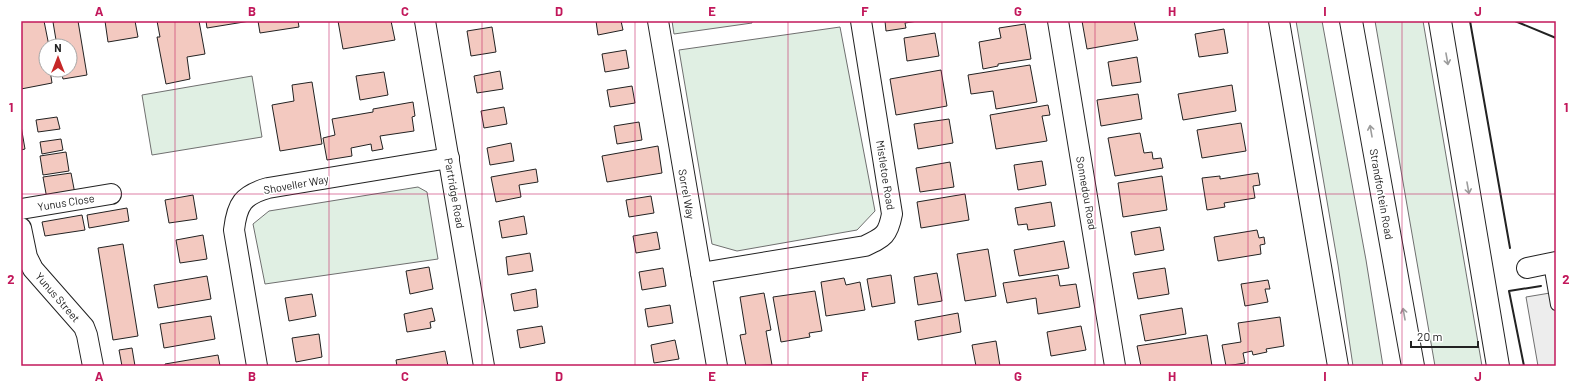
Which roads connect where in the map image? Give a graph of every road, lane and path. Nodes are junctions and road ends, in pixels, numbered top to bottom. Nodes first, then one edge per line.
1 (425, 21) edge
2 (658, 21) edge
3 (861, 21) edge
4 (1058, 21) edge
5 (1279, 21) edge
6 (1351, 21) edge
7 (1440, 21) edge
8 (449, 158) junction
9 (111, 194) dead end
10 (21, 209) edge
11 (21, 228) edge
12 (1552, 263) edge
13 (1527, 268) dead end
14 (701, 273) junction
15 (1556, 305) edge
16 (93, 366) edge
17 (257, 366) edge
18 (484, 366) edge
19 (717, 366) edge
20 (1116, 366) edge
21 (1338, 366) edge
22 (1413, 366) edge
23 (1498, 366) edge

1 - 8 street, Partridge Road
2 - 14 street, Sorrel Way
3 - 14 street, Mistletoe Road
4 - 20 street, Sonnedou Road
5 - 21 street
22 -> 6 main road, Strandfontein Road
7 -> 23 main road
8 - 17 street, Shoveller Way
8 - 18 street, Partridge Road
9 - 10 street, Yunus Close
11 - 16 street, Yunus Street
12 - 13 street
12 - 15 lane
14 - 19 street, Sorrel Way

